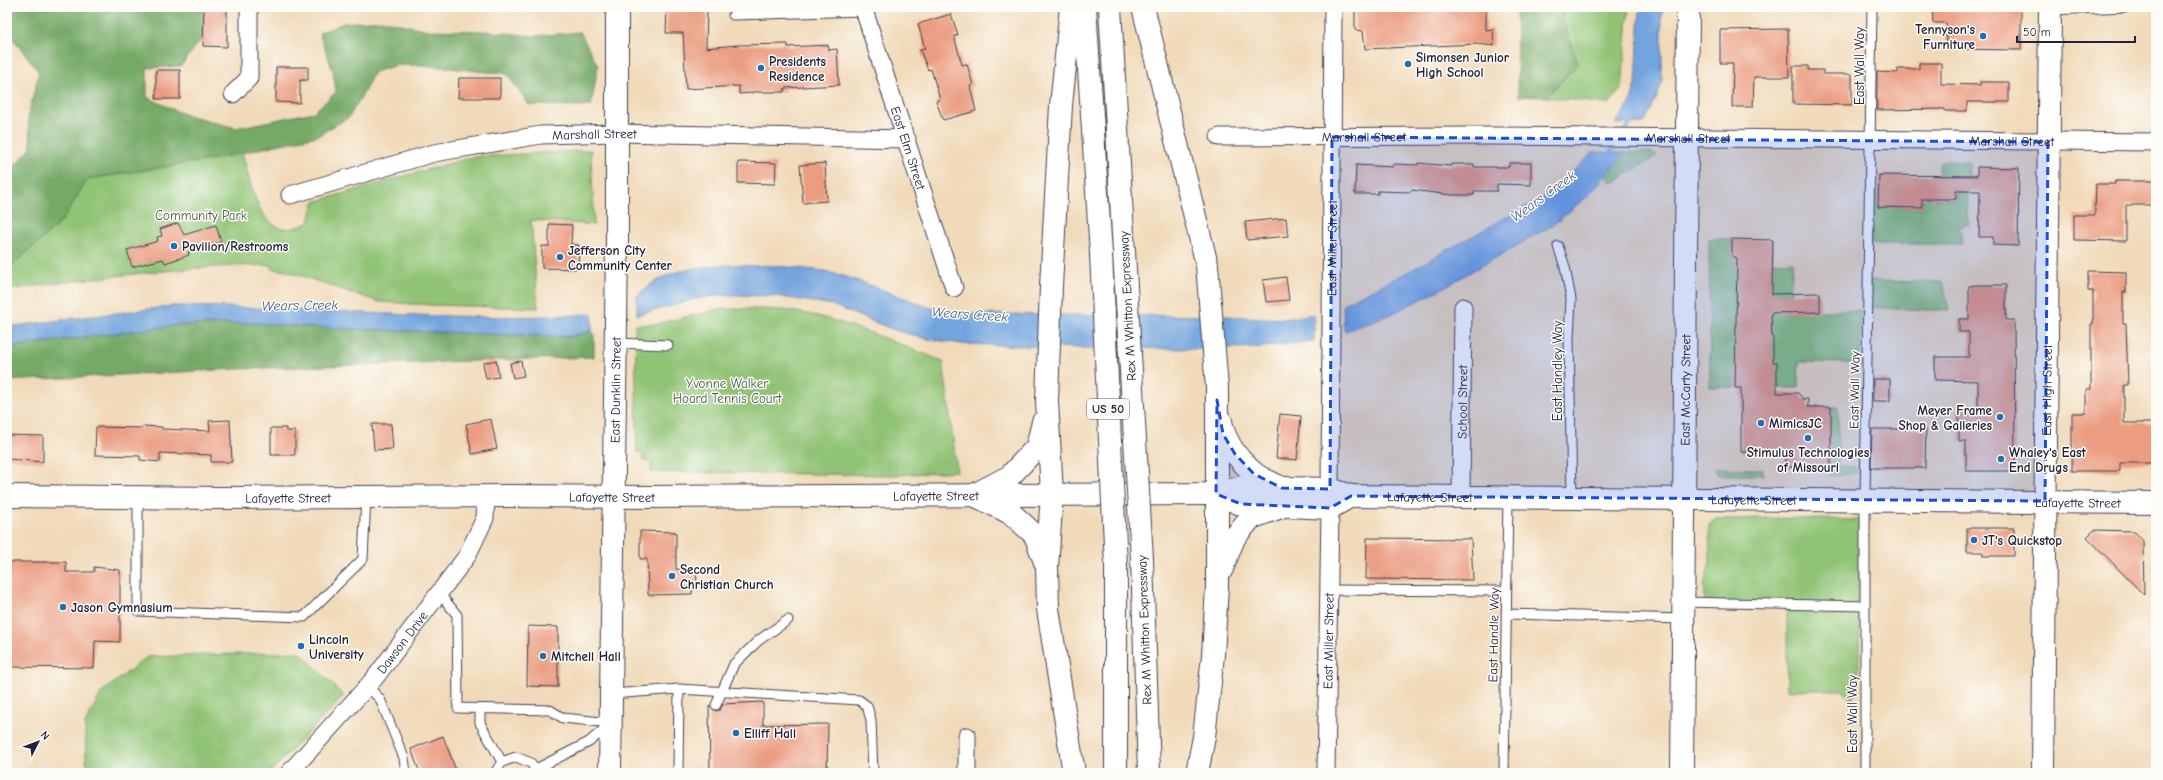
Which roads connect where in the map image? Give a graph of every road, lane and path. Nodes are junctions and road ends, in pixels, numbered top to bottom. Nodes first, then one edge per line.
1 (249, 7) edge
2 (617, 7) edge
3 (1071, 7) edge
4 (1085, 7) edge
5 (1110, 7) edge
6 (1143, 7) edge
7 (1332, 7) edge
8 (1688, 7) edge
9 (1872, 7) edge
10 (2128, 7) edge
11 (2050, 8) edge
12 (864, 9) edge
13 (733, 15) dead end
14 (233, 94) dead end
15 (617, 133) junction
16 (1219, 136) dead end
17 (1332, 137) junction
18 (907, 139) junction
19 (1687, 139) junction
20 (1872, 139) junction
21 (2048, 142) junction
22 (2156, 142) edge
23 (290, 195) dead end
24 (1558, 246) dead end
25 (954, 288) dead end
26 (1463, 307) dead end
27 (615, 343) junction
28 (668, 345) dead end
29 (1217, 394) junction
30 (1048, 401) junction
31 (1052, 494) junction
32 (1216, 494) junction
33 (974, 495) junction
34 (7, 496) edge
35 (486, 496) junction
36 (613, 496) junction
37 (366, 497) junction
38 (1283, 497) junction
39 (1461, 497) junction
40 (1508, 497) junction
41 (138, 498) junction
42 (1572, 498) junction
43 (1330, 499) junction
44 (1684, 499) junction
45 (1865, 500) junction
46 (2045, 501) junction
47 (2156, 502) edge
48 (1047, 567) junction
49 (1217, 588) junction
50 (1329, 590) junction
51 (1506, 591) junction
52 (439, 593) junction
53 (1865, 606) junction
54 (1683, 610) junction
55 (1506, 614) junction
56 (788, 620) dead end
57 (367, 686) junction
58 (679, 689) junction
59 (722, 691) junction
60 (611, 694) junction
61 (716, 705) dead end
62 (480, 709) junction
63 (611, 723) junction
64 (967, 736) dead end
65 (502, 762) junction
66 (536, 771) edge
67 (289, 773) edge
68 (406, 773) edge
69 (495, 773) edge
70 (610, 773) edge
71 (678, 773) edge
72 (873, 773) edge
73 (967, 773) edge
74 (1074, 773) edge
75 (1116, 773) edge
76 (1149, 773) edge
77 (1197, 773) edge
78 (1326, 773) edge
79 (1504, 773) edge
80 (1682, 773) edge
81 (1865, 773) edge
82 (2043, 773) edge

1 - 14 street
2 - 15 main road, East Dunklin Street
3 - 30 main road
4 - 75 main road, Rex M Whitton Expressway / US 50, bridge
5 - 76 main road, Rex M Whitton Expressway / US 50, bridge
6 - 29 main road
7 - 17 street, East Miller Street
8 - 19 main road, East McCarty Street
9 - 20 lane, East Wall Way
10 - 11 lane
11 - 21 main road, East High Street
12 - 13 lane
12 - 18 street, East Elm Street
15 - 18 street, Marshall Street
15 - 23 street, Marshall Street
15 - 27 main road, East Dunklin Street
16 - 17 street, Marshall Street
17 - 19 street, Marshall Street
17 - 43 street, East Miller Street
18 - 25 street, East Elm Street
19 - 20 street, Marshall Street
19 - 44 main road, East McCarty Street
20 - 21 street, Marshall Street
20 - 45 lane, East Wall Way
21 - 22 street, Marshall Street
21 - 46 main road, East High Street
24 - 42 lane, East Handley Way
26 - 39 street, School Street
27 - 28 lane
27 - 36 main road, East Dunklin Street
29 - 32 main road
29 - 38 main road
30 - 31 main road
30 - 33 main road
31 - 32 main road, Lafayette Street
31 - 33 main road, Lafayette Street
31 - 48 main road
32 - 38 main road, Lafayette Street
32 - 49 main road
33 - 36 main road, Lafayette Street
33 - 48 main road
34 - 41 main road, Lafayette Street
35 - 36 main road, Lafayette Street
35 - 37 main road, Lafayette Street
35 - 52 street, Dawson Drive
36 - 60 main road, East Dunklin Street
37 - 41 main road, Lafayette Street
37 - 41 lane
38 - 43 main road, Lafayette Street
38 - 49 main road
39 - 40 main road, Lafayette Street
39 - 43 main road, Lafayette Street
40 - 42 main road, Lafayette Street
40 - 51 lane, East Handle Way
42 - 44 main road, Lafayette Street
43 - 50 street, East Miller Street
44 - 45 main road, Lafayette Street
44 - 54 main road, East McCarty Street
45 - 46 main road, Lafayette Street
45 - 53 lane, East Wall Way
46 - 47 main road, Lafayette Street
46 - 82 main road, East High Street
48 - 74 main road
49 - 77 main road
50 - 51 lane
50 - 78 street, East Miller Street
51 - 55 lane, East Handle Way
52 - 57 street, Dawson Drive
52 - 62 lane
53 - 54 lane
53 - 81 lane, East Wall Way
54 - 55 lane
54 - 80 main road, East McCarty Street
55 - 79 lane, East Handle Way
56 - 59 lane
57 - 67 street, Dawson Drive
57 - 68 lane
58 - 59 lane
58 - 60 lane
58 - 71 lane
59 - 61 lane
59 - 72 lane
60 - 63 main road, East Dunklin Street
62 - 63 lane
62 - 65 lane
63 - 66 lane
63 - 70 main road, East Dunklin Street
64 - 73 street
65 - 66 lane
65 - 69 lane

